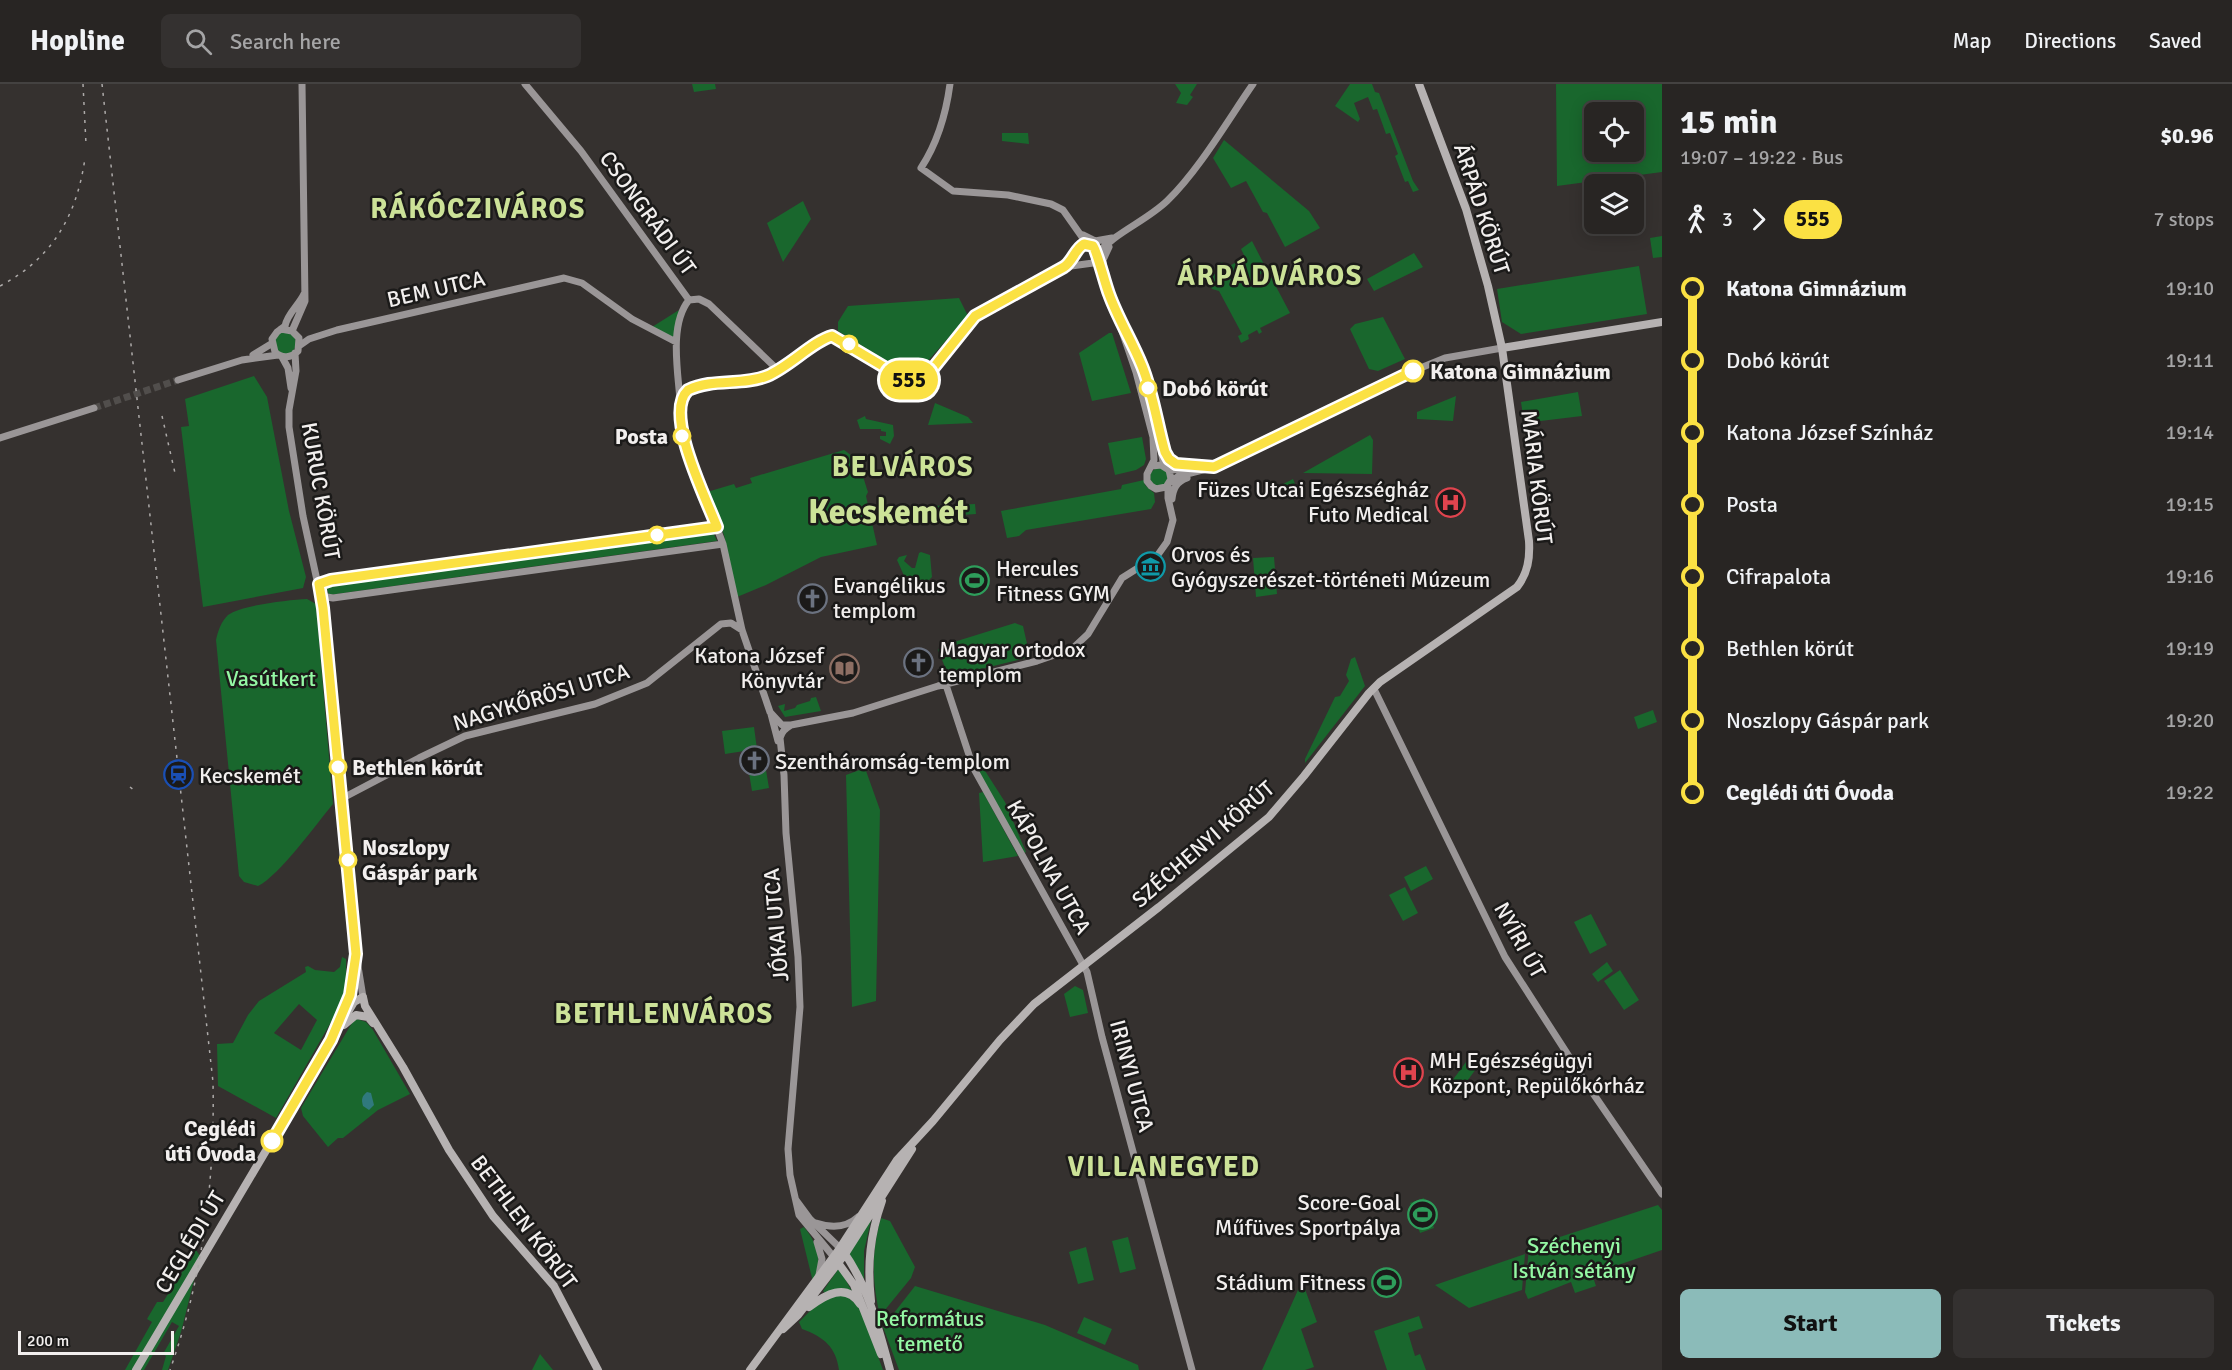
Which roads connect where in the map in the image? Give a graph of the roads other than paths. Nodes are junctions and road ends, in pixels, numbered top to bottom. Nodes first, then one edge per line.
1 (302, 84) edge
2 (525, 84) edge
3 (950, 84) edge
4 (1253, 84) edge
5 (1419, 84) edge
6 (1073, 225) junction
7 (1116, 237) junction
8 (1090, 245) junction
9 (1077, 251) junction
10 (1097, 256) junction
11 (1085, 264) junction
12 (1064, 267) junction
13 (305, 291) junction
14 (1109, 294) junction
15 (689, 300) junction
16 (1120, 320) junction
17 (1662, 322) edge
18 (281, 329) junction
19 (292, 331) junction
20 (676, 342) junction
21 (271, 344) junction
22 (298, 346) junction
23 (1502, 348) junction
24 (280, 356) junction
25 (242, 360) junction
26 (779, 371) junction
27 (178, 381) tunnel mouth
28 (292, 392) junction
29 (680, 401) junction
30 (94, 408) tunnel mouth
31 (1160, 435) junction
32 (0, 438) edge
33 (1152, 466) junction
34 (1214, 467) junction
35 (1167, 468) junction
36 (1169, 483) junction
37 (1172, 510) junction
38 (717, 527) junction
39 (723, 544) junction
40 (1525, 574) joint
41 (319, 584) junction
42 (321, 596) junction
43 (742, 630) junction
44 (946, 685) junction
45 (1374, 688) junction
46 (773, 715) junction
47 (791, 725) junction
48 (782, 758) junction
49 (341, 799) junction
50 (356, 954) junction
51 (1083, 966) junction
52 (363, 997) junction
53 (382, 1034) junction
54 (331, 1040) junction
55 (933, 1122) junction
56 (885, 1191) junction
57 (1662, 1194) edge
58 (861, 1214) junction
59 (811, 1226) junction
60 (842, 1251) junction
61 (836, 1259) junction
62 (815, 1283) junction
63 (867, 1308) junction
64 (798, 1315) junction
65 (778, 1333) junction
66 (136, 1370) edge
67 (598, 1370) edge
68 (750, 1370) edge
69 (889, 1370) edge
70 (1192, 1370) edge

1 - 13 street
2 - 15 street, CSONGRÁDI ÚT
3 - 6 street
4 - 7 street
5 - 23 main road, ÁRPÁD KÖRÚT
6 - 7 street
6 - 8 street
6 - 9 street
7 - 8 street
7 - 10 street
7 - 14 street
8 - 9 street
8 - 10 street
9 - 11 street
9 - 12 street
10 - 11 street
10 - 14 street
11 - 12 street
11 - 14 street
12 - 26 street
13 - 18 street
13 - 19 street
14 - 16 street
15 - 20 street
15 - 26 street, CSONGRÁDI ÚT
16 - 31 street
16 - 33 street
17 - 23 main road
18 - 19 street
18 - 21 street
19 - 22 street
20 - 22 street, BEM UTCA
20 - 29 street
21 - 24 street
21 - 25 street
22 - 24 street
22 - 28 street, KURUC KÖRÚT
23 - 34 street
23 - 40 main road, MÁRIA KÖRÚT
24 - 25 street
24 - 28 street, KURUC KÖRÚT
25 - 27 street
26 - 29 street
28 - 41 street, KURUC KÖRÚT
29 - 38 street
30 - 32 street
31 - 34 street
31 - 35 street
33 - 35 street
33 - 36 street
34 - 35 street
34 - 36 street
34 - 37 street
35 - 36 street
36 - 37 street
37 - 44 street
38 - 39 street
38 - 41 street
39 - 42 street
39 - 43 street
40 - 45 main road, SZÉCHENYI KÖRÚT
41 - 42 street, KURUC KÖRÚT
42 - 49 street
43 - 46 street
43 - 49 street, NAGYKŐRÖSI UTCA
44 - 47 street
44 - 51 street, KÁPOLNA UTCA
45 - 51 main road, SZÉCHENYI KÖRÚT
45 - 57 street, NYÍRI ÚT
46 - 47 street
46 - 48 street
47 - 48 street
48 - 59 street, JÓKAI UTCA
49 - 50 street
50 - 52 street
50 - 54 main road
51 - 55 main road, SZÉCHENYI KÖRÚT
51 - 70 street, IRINYI UTCA
52 - 53 main road, BETHLEN KÖRÚT
52 - 54 main road
53 - 54 main road
53 - 67 main road, BETHLEN KÖRÚT
54 - 66 main road, CEGLÉDI ÚT
55 - 56 main road, SZÉCHENYI KÖRÚT
55 - 58 main road, SZÉCHENYI KÖRÚT
56 - 60 main road, SZÉCHENYI KÖRÚT
56 - 63 main road
58 - 59 street
58 - 60 main road, SZÉCHENYI KÖRÚT
59 - 60 street, JÓKAI UTCA
59 - 61 street, JÓKAI UTCA
59 - 62 street
60 - 61 main road
60 - 63 main road
61 - 62 main road
61 - 63 main road
61 - 64 main road
62 - 65 main road
63 - 64 main road
63 - 69 main road
64 - 65 main road
65 - 68 main road

